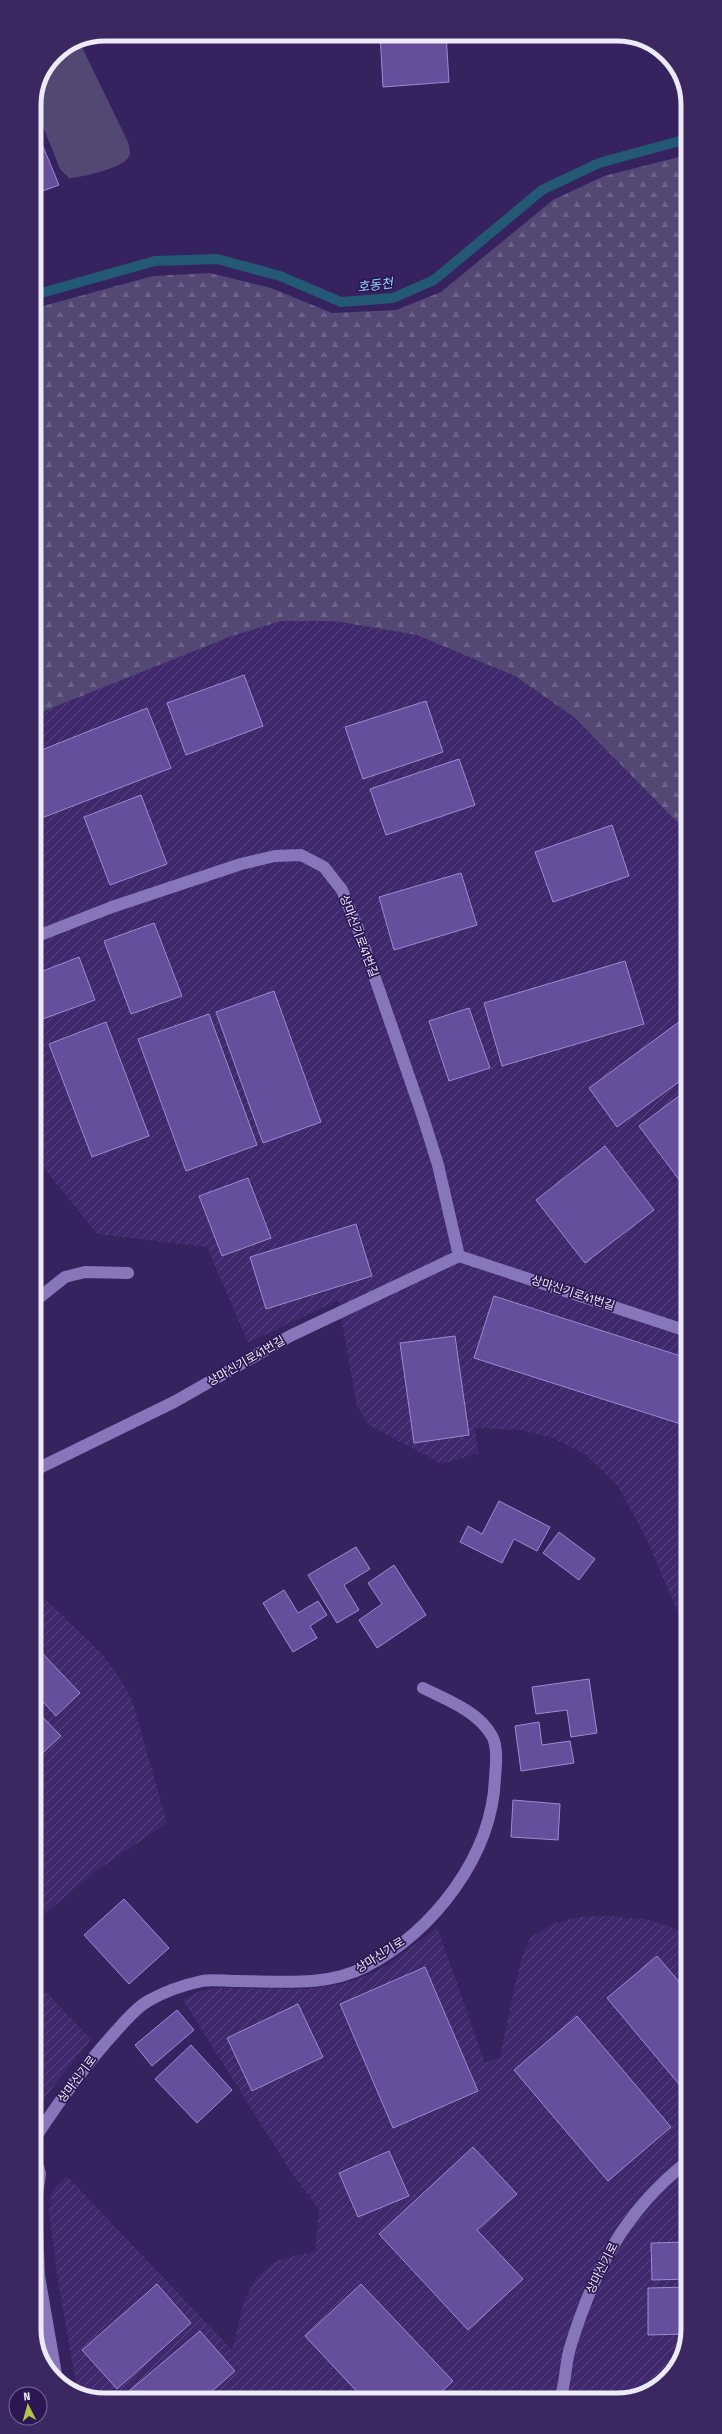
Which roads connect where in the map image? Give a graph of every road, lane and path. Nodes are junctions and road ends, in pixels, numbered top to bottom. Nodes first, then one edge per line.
1 (41, 934) edge
2 (459, 1256) junction
3 (128, 1273) dead end
4 (41, 1296) edge
5 (681, 1329) edge
6 (41, 1467) edge
7 (423, 1688) dead end
8 (41, 2129) edge
9 (681, 2166) edge
10 (41, 2288) edge
11 (55, 2369) edge
12 (561, 2393) edge

1 - 2 street, 상마신기로41번길
2 - 5 street, 상마신기로41번길
2 - 6 street, 상마신기로41번길
3 - 4 street
7 - 8 street, 상마신기로
9 - 12 street, 상마신기로
10 - 11 street

